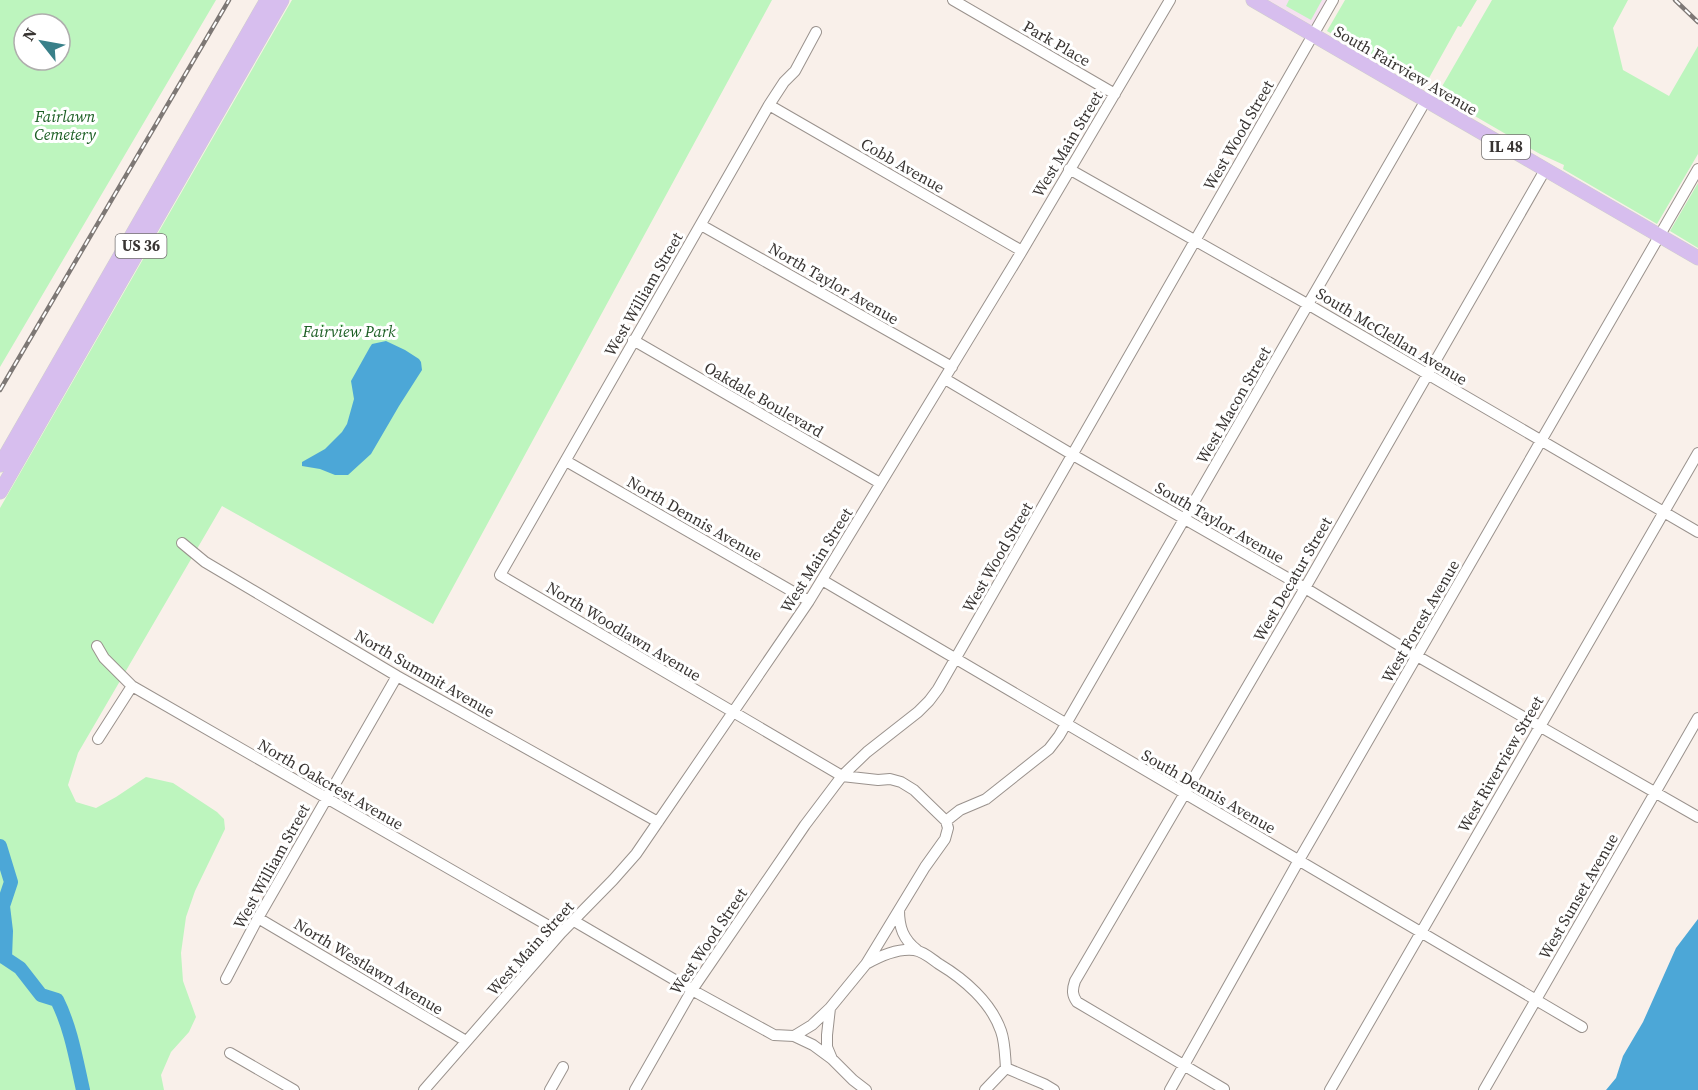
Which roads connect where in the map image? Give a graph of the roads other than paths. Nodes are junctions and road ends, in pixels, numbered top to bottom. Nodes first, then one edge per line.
1 (267, 0) edge
2 (282, 0) edge
3 (953, 0) edge
4 (1170, 0) edge
5 (1253, 0) edge
6 (1333, 0) edge
7 (816, 32) dead end
8 (1314, 35) junction
9 (1115, 94) junction
10 (1426, 100) junction
11 (769, 105) junction
12 (1069, 169) junction
13 (1698, 169) edge
14 (1545, 170) junction
15 (701, 225) junction
16 (1659, 236) junction
17 (1195, 240) junction
18 (1022, 251) junction
19 (1698, 258) edge
20 (1309, 305) junction
21 (633, 340) junction
22 (952, 367) junction
23 (1427, 375) junction
24 (945, 379) junction
25 (1541, 440) junction
26 (1698, 453) edge
27 (1073, 455) junction
28 (566, 461) junction
29 (0, 465) edge
30 (880, 483) junction
31 (0, 492) edge
32 (1664, 512) junction
33 (1184, 518) junction
34 (1698, 532) edge
35 (182, 543) dead end
36 (500, 574) joint
37 (822, 580) junction
38 (1305, 588) junction
39 (809, 601) junction
40 (97, 646) dead end
41 (1417, 656) junction
42 (955, 659) junction
43 (398, 676) junction
44 (132, 686) junction
45 (733, 712) junction
46 (1698, 717) edge
47 (1065, 724) junction
48 (1539, 726) junction
49 (98, 739) dead end
50 (842, 776) junction
51 (1654, 793) junction
52 (1185, 794) junction
53 (326, 799) junction
54 (1698, 818) edge
55 (946, 821) junction
56 (658, 822) junction
57 (1299, 860) junction
58 (899, 909) junction
59 (258, 918) junction
60 (574, 921) junction
61 (1421, 931) junction
62 (561, 933) junction
63 (917, 950) junction
64 (866, 964) junction
65 (226, 979) dead end
66 (692, 990) junction
67 (1536, 1000) junction
68 (830, 1008) junction
69 (1582, 1027) dead end
70 (794, 1036) junction
71 (466, 1041) junction
72 (230, 1053) dead end
73 (832, 1059) junction
74 (1184, 1065) junction
75 (564, 1067) dead end
76 (1006, 1068) junction
77 (1224, 1089) edge
78 (294, 1090) edge
79 (424, 1090) edge
80 (550, 1090) edge
81 (635, 1090) edge
82 (867, 1090) edge
83 (986, 1090) edge
84 (1054, 1090) edge
85 (1170, 1090) edge
86 (1330, 1090) edge
87 (1484, 1090) edge

1 - 29 main road, US 36
2 - 31 main road, US 36
3 - 9 street, Park Place
4 - 9 street, West Main Street
5 - 8 main road, South Fairview Avenue / IL 48
6 - 8 street, West Wood Street
7 - 11 street, West William Street
8 - 10 main road, South Fairview Avenue / IL 48
8 - 17 street, West Wood Street
9 - 12 street, West Main Street
10 - 14 main road, South Fairview Avenue / IL 48
10 - 20 street, West Macon Street
11 - 15 street, West William Street
11 - 18 street, Cobb Avenue
12 - 17 street, South McClellan Avenue
12 - 18 street, West Main Street
13 - 16 street, West Forest Avenue
14 - 16 main road, South Fairview Avenue / IL 48
14 - 23 street, West Decatur Street
15 - 21 street, West William Street
15 - 22 street, North Taylor Avenue
16 - 19 main road, South Fairview Avenue / IL 48
16 - 25 street, West Forest Avenue
17 - 20 street, South McClellan Avenue
17 - 27 street, West Wood Street
18 - 22 street, West Main Street
20 - 23 street, South McClellan Avenue
20 - 33 street, West Macon Street
21 - 28 street, West William Street
21 - 30 street, Oakdale Boulevard
22 - 24 street, West Main Street
23 - 25 street, South McClellan Avenue
23 - 38 street, West Decatur Street
24 - 27 street, South Taylor Avenue
24 - 30 street, West Main Street
25 - 32 street, South McClellan Avenue
25 - 41 street, West Forest Avenue
26 - 32 street, West Riverview Street
27 - 33 street, South Taylor Avenue
27 - 42 street, West Wood Street
28 - 36 street, West William Street
28 - 39 street, North Dennis Avenue
30 - 37 street, West Main Street
32 - 34 street, South McClellan Avenue
32 - 48 street, West Riverview Street
33 - 38 street, South Taylor Avenue
33 - 47 street, West Macon Street
35 - 43 street, North Summit Avenue
36 - 45 street, North Woodlawn Avenue
37 - 39 street, West Main Street
37 - 42 street, South Dennis Avenue
38 - 41 street, South Taylor Avenue
38 - 52 street, West Decatur Street
39 - 45 street, West Main Street
40 - 44 street, North Oakcrest Avenue
41 - 48 street, South Taylor Avenue
41 - 57 street, West Forest Avenue
42 - 47 street, South Dennis Avenue
42 - 50 street, West Wood Street
43 - 53 street, West William Street
43 - 56 street, North Summit Avenue
44 - 49 street
44 - 53 street, North Oakcrest Avenue
45 - 50 street, North Woodlawn Avenue
45 - 56 street, West Main Street
46 - 51 street, West Sunset Avenue
47 - 52 street, South Dennis Avenue
47 - 55 street, West Macon Street
48 - 51 street, South Taylor Avenue
48 - 61 street, West Riverview Street
50 - 55 street
50 - 66 street, West Wood Street
51 - 54 street, South Taylor Avenue
51 - 67 street, West Sunset Avenue
52 - 57 street, South Dennis Avenue
52 - 74 street, West Decatur Street
53 - 59 street, West William Street
53 - 62 street, North Oakcrest Avenue
55 - 58 street
56 - 60 street, West Main Street
57 - 61 street, South Dennis Avenue
57 - 74 street, West Forest Avenue
58 - 63 street
58 - 64 street
59 - 65 street, West William Street
59 - 71 street, North Westlawn Avenue
60 - 62 street, West Main Street
60 - 66 street
61 - 67 street, South Dennis Avenue
61 - 86 street, West Riverview Street
62 - 71 street, West Main Street
63 - 64 street
63 - 76 street
64 - 68 street
66 - 70 street
66 - 81 street, West Wood Street
67 - 69 street, South Dennis Avenue
67 - 87 street, West Sunset Avenue
68 - 70 street
68 - 73 street
70 - 73 street
71 - 79 street, West Main Street
72 - 78 street
73 - 82 street
74 - 77 street
74 - 85 street, West Forest Avenue
75 - 80 street
76 - 83 street
76 - 84 street

